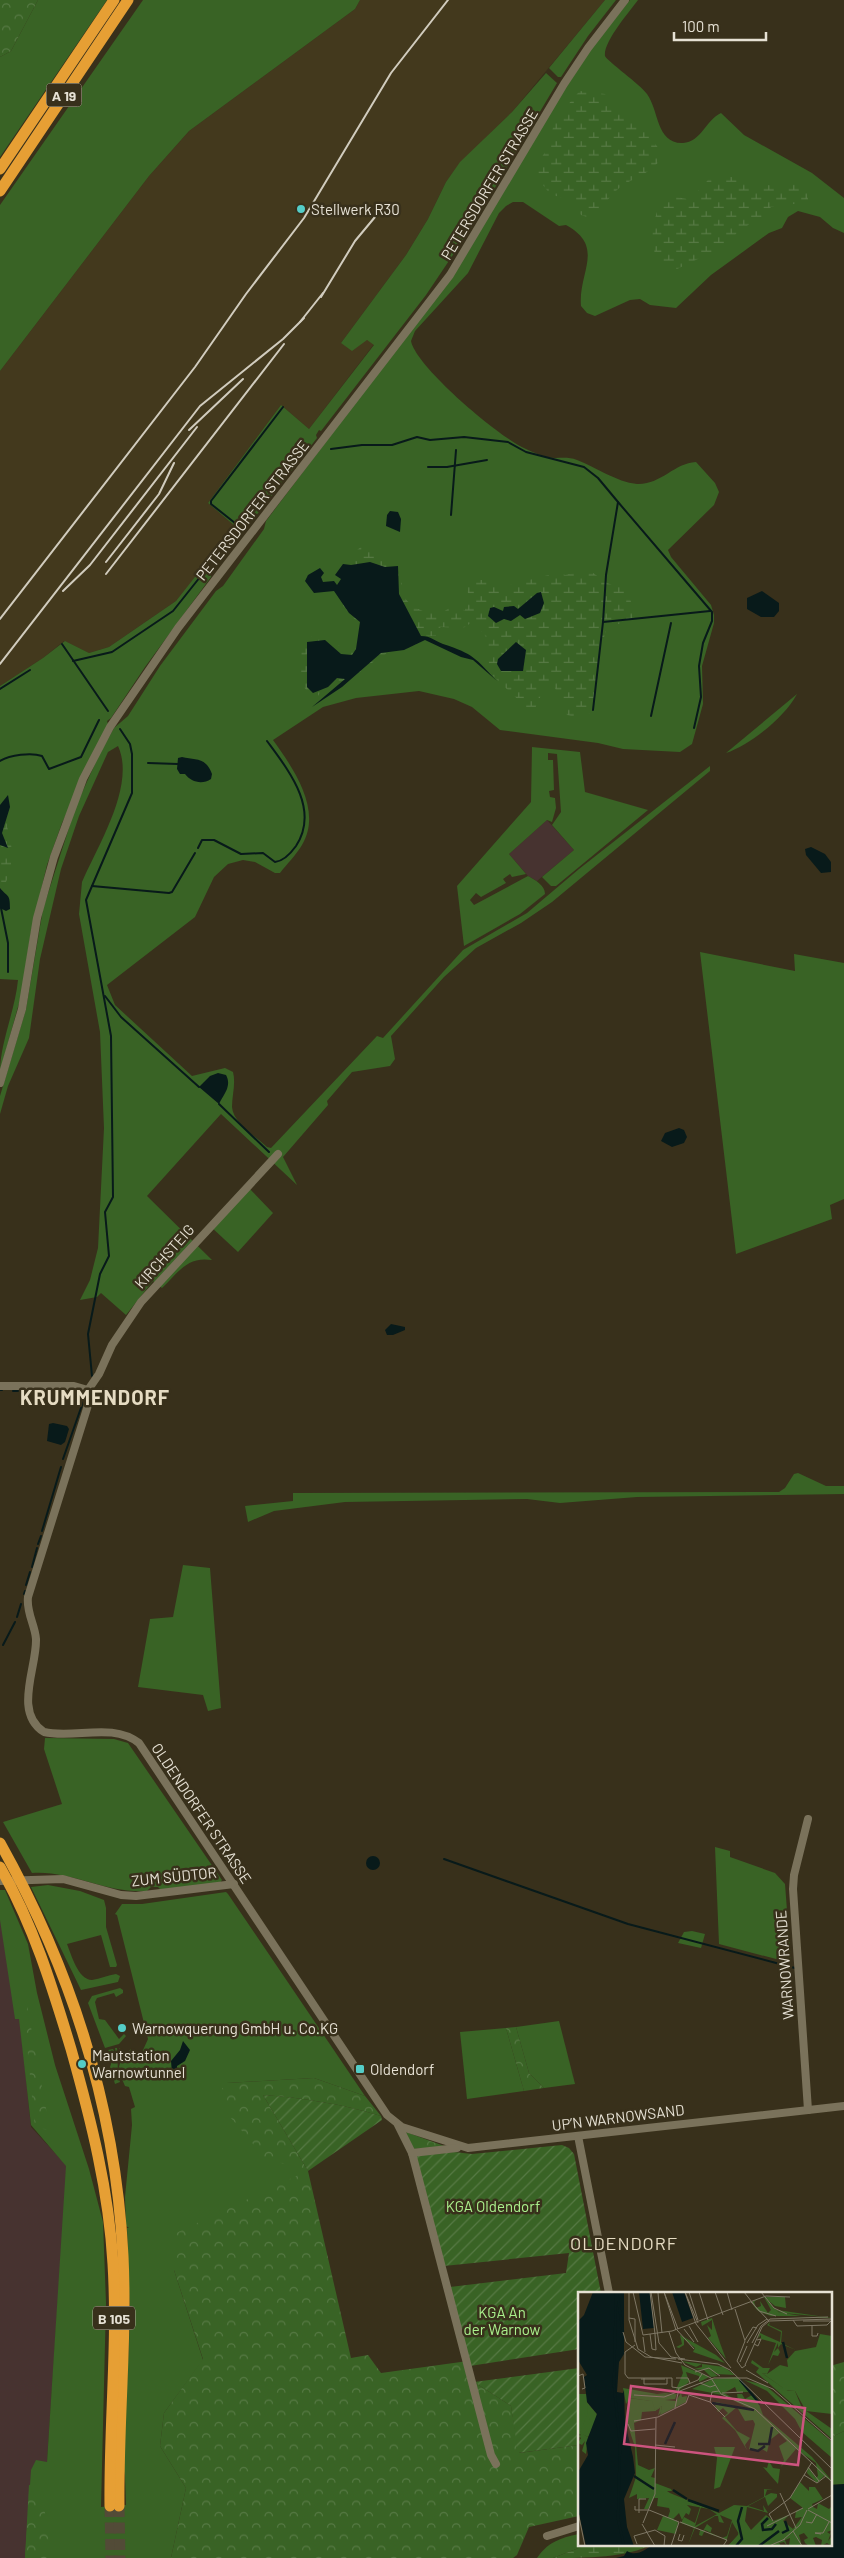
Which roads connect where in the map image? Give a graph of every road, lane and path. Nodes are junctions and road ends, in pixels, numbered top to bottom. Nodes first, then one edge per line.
1 (114, 0) edge
2 (128, 0) edge
3 (625, 0) edge
4 (0, 170) edge
5 (0, 191) edge
6 (0, 1083) edge
7 (278, 1154) dead end
8 (0, 1386) edge
9 (88, 1390) junction
10 (808, 1819) dead end
11 (0, 1843) edge
12 (0, 1867) edge
13 (0, 1881) edge
14 (234, 1884) junction
15 (844, 2106) edge
16 (808, 2110) junction
17 (398, 2125) junction
18 (578, 2136) junction
19 (461, 2148) junction
20 (412, 2154) junction
21 (609, 2292) edge
22 (496, 2464) dead end
23 (578, 2526) edge
24 (547, 2536) dead end

1 - 4 highway, A 19
2 - 5 highway, A 19
3 - 6 street, PETERSDORFER STRASSE
7 - 9 street, KIRCHSTEIG
8 - 9 street
9 - 14 street, OLDENDORFER STRASSE
10 - 16 street, WARNOWRANDE
11 - 12 highway, B 105
13 - 14 street, ZUM SÜDTOR
14 - 17 street, OLDENDORFER STRASSE
15 - 16 street, UP’N WARNOWSAND
16 - 18 street, UP’N WARNOWSAND
17 - 19 street, UP’N WARNOWSAND
17 - 20 street
18 - 19 street, UP’N WARNOWSAND
18 - 21 street
19 - 20 street
20 - 22 street
23 - 24 street

